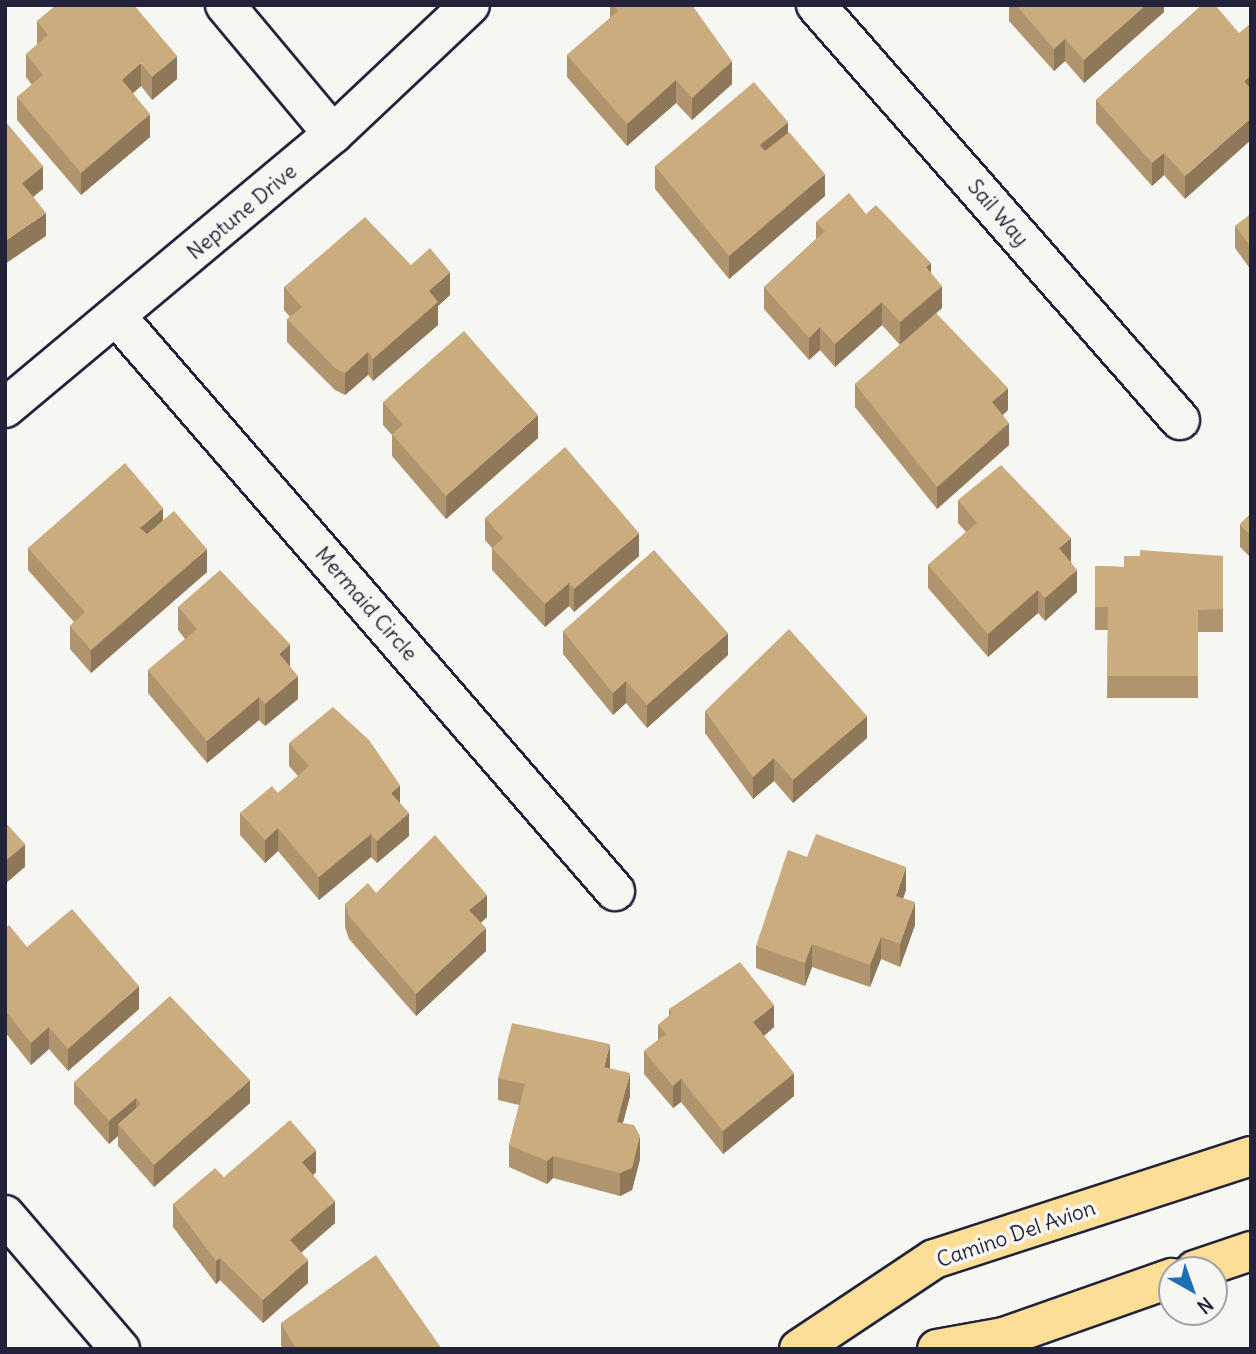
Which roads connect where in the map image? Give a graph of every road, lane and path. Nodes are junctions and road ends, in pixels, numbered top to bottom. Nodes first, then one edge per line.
1 (225, 5) edge
2 (470, 5) edge
3 (816, 5) edge
4 (333, 134) junction
5 (117, 317) junction
6 (5, 408) edge
7 (1180, 420) dead end
8 (615, 891) dead end
9 (1251, 1156) edge
10 (5, 1215) edge
11 (1251, 1251) edge
12 (1228, 1259) edge
13 (1158, 1283) edge
14 (120, 1349) edge
15 (799, 1349) edge
16 (937, 1349) edge

1 - 4 street
2 - 4 street, Neptune Drive
3 - 7 street, Sail Way
4 - 5 street, Neptune Drive
5 - 6 street, Neptune Drive
5 - 8 street, Mermaid Circle
9 - 15 main road, Camino Del Avion
10 - 14 street
11 - 12 main road
13 - 16 main road

